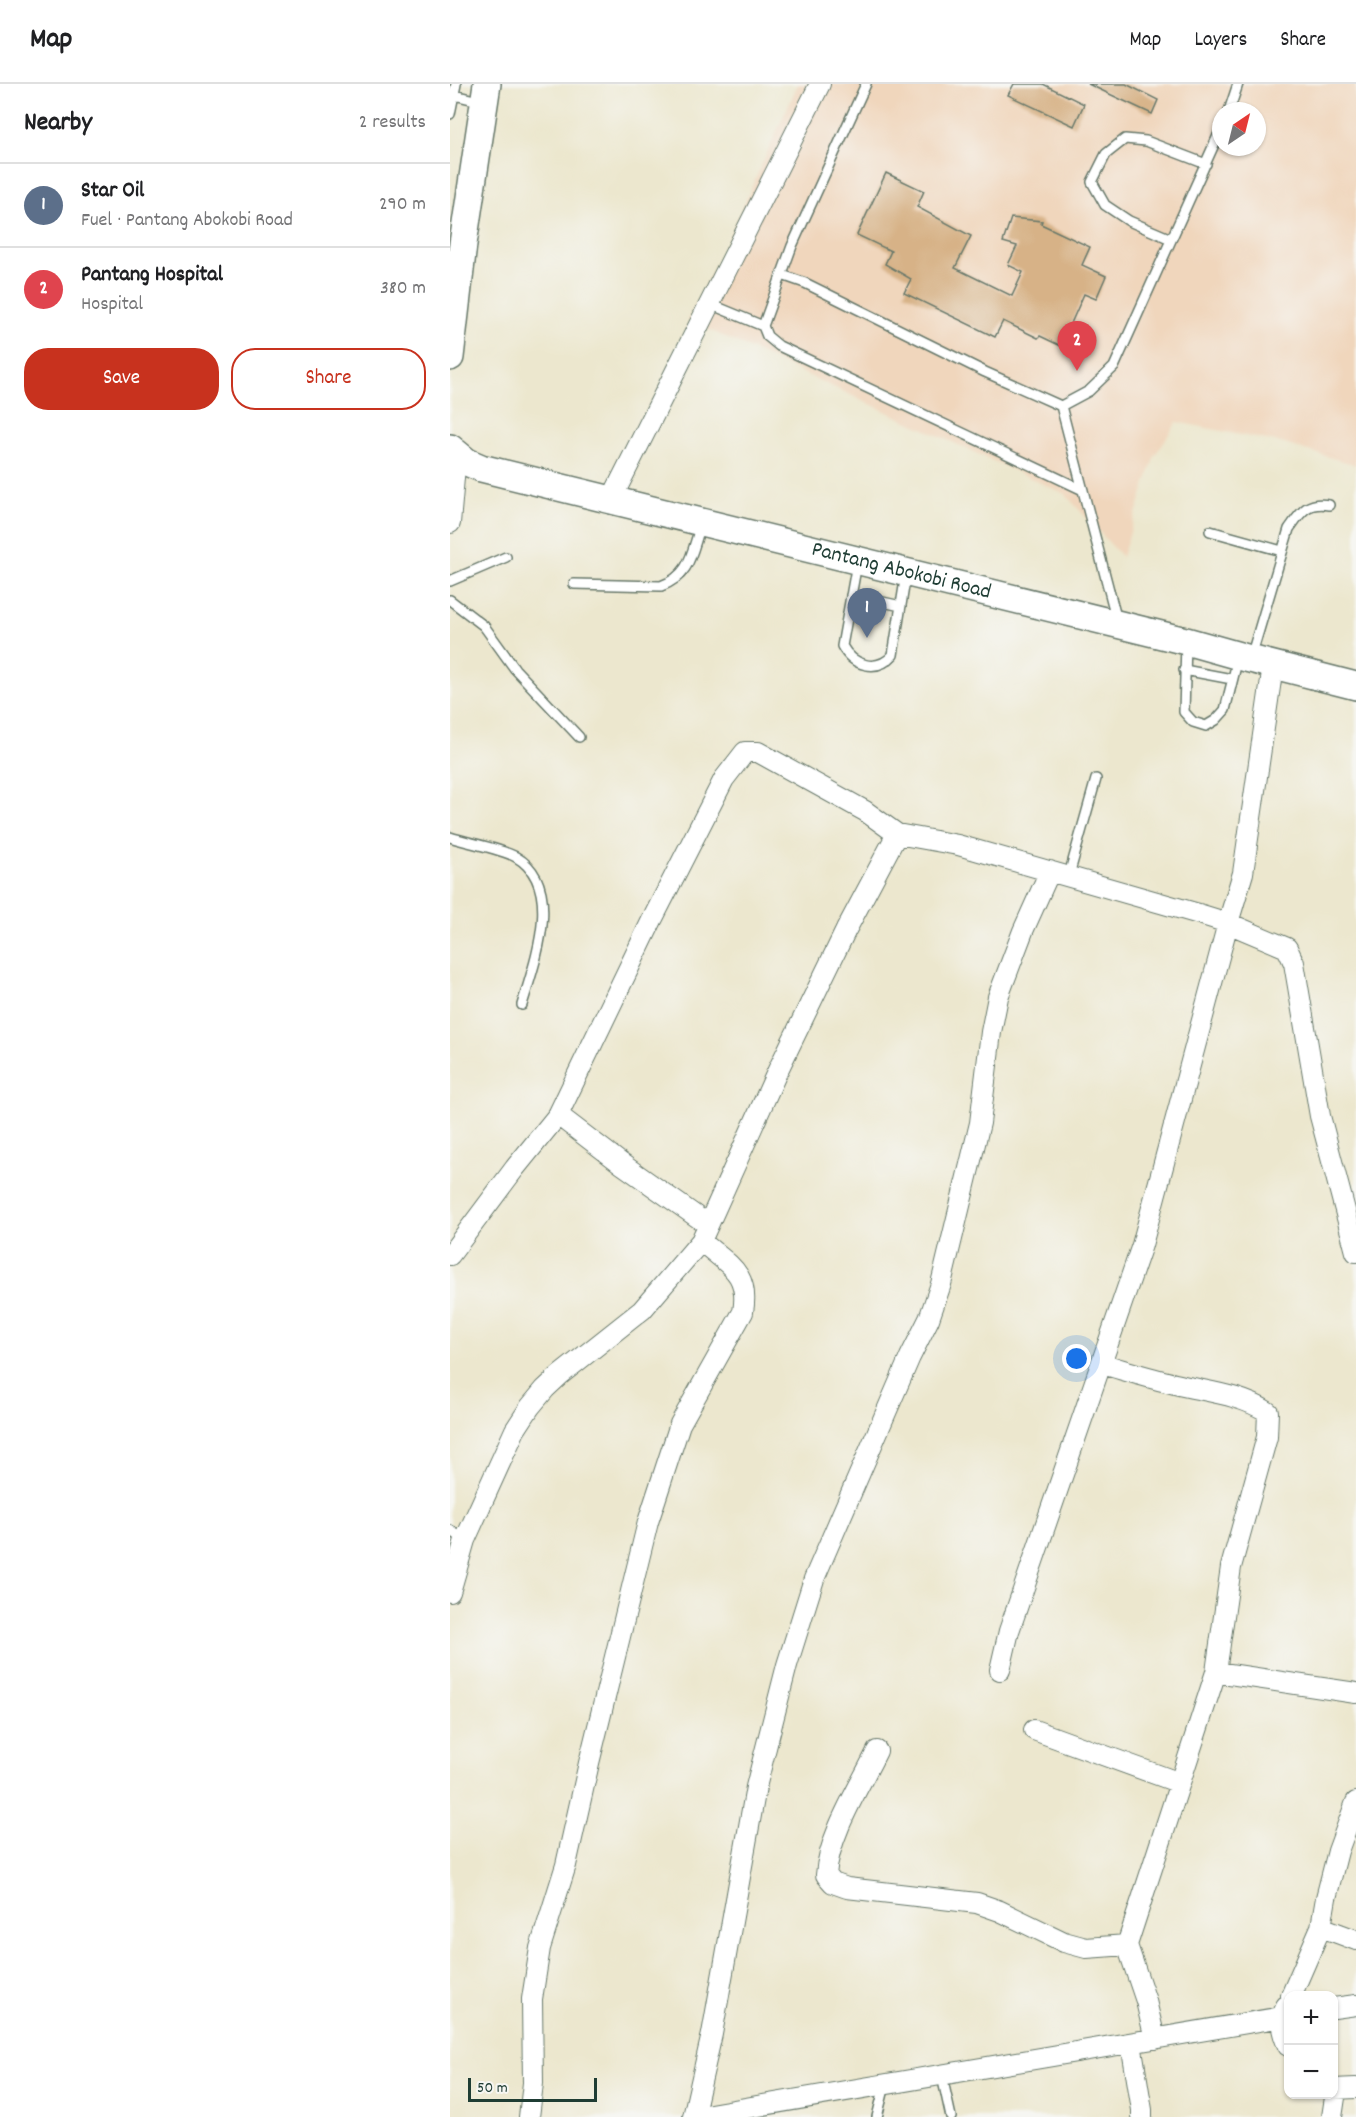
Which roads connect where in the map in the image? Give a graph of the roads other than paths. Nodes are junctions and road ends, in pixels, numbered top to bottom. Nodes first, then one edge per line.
1 (456, 84) edge
2 (820, 84) edge
3 (866, 84) edge
4 (1238, 84) edge
5 (485, 93) edge
6 (452, 95) edge
7 (1232, 102) edge
8 (450, 114) edge
9 (1212, 150) edge
10 (1206, 164) junction
11 (1170, 239) junction
12 (457, 243) edge
13 (782, 275) junction
14 (454, 283) edge
15 (710, 304) junction
16 (763, 326) junction
17 (450, 357) edge
18 (1061, 406) junction
19 (453, 451) edge
20 (1083, 490) junction
21 (611, 501) junction
22 (1329, 505) dead end
23 (450, 523) edge
24 (702, 523) junction
25 (1210, 531) dead end
26 (1282, 551) junction
27 (506, 557) dead end
28 (857, 561) junction
29 (906, 573) junction
30 (450, 580) edge
31 (574, 584) dead end
32 (851, 596) junction
33 (450, 600) edge
34 (901, 606) junction
35 (1118, 625) junction
36 (1186, 641) junction
37 (1249, 665) junction
38 (1184, 670) junction
39 (1356, 686) edge
40 (579, 737) dead end
41 (1096, 779) dead end
42 (897, 834) junction
43 (450, 837) edge
44 (1059, 873) junction
45 (1228, 923) junction
46 (522, 1005) dead end
47 (558, 1115) junction
48 (704, 1233) junction
49 (1356, 1252) edge
50 (450, 1255) edge
51 (1102, 1364) junction
52 (457, 1535) edge
53 (450, 1592) edge
54 (1000, 1670) dead end
55 (1216, 1672) junction
56 (1356, 1693) edge
57 (1034, 1730) dead end
58 (877, 1751) dead end
59 (1180, 1784) junction
60 (1356, 1802) edge
61 (1321, 1927) junction
62 (1356, 1940) edge
63 (1127, 1945) junction
64 (1293, 1991) edge
65 (1356, 2005) edge
66 (1338, 2007) edge
67 (1284, 2012) edge
68 (1155, 2039) junction
69 (1131, 2043) junction
70 (942, 2076) junction
71 (885, 2085) junction
72 (1356, 2088) edge
73 (1338, 2090) edge
74 (1334, 2099) edge
75 (792, 2108) edge
76 (529, 2117) edge
77 (877, 2117) edge
78 (951, 2117) edge
79 (1142, 2117) edge
80 (1332, 2117) edge

1 - 6 lane
2 - 15 street
3 - 13 lane
4 - 7 lane
5 - 6 lane
5 - 12 street
6 - 8 lane
9 - 10 lane
10 - 11 lane
10 - 11 lane
11 - 18 lane
12 - 14 street
13 - 16 lane
13 - 18 lane
14 - 17 street
15 - 16 lane
15 - 21 street
16 - 20 lane
18 - 20 lane
19 - 21 street, Pantang Abokobi Road
19 - 23 street
20 - 35 lane
21 - 24 street, Pantang Abokobi Road
22 - 26 lane
24 - 28 street, Pantang Abokobi Road
24 - 31 lane
25 - 26 lane
26 - 37 lane
27 - 30 lane
28 - 29 street, Pantang Abokobi Road
28 - 32 lane
29 - 34 lane
29 - 35 street, Pantang Abokobi Road
32 - 34 lane
32 - 34 lane
33 - 40 lane
35 - 36 street, Pantang Abokobi Road
36 - 37 street, Pantang Abokobi Road
36 - 38 lane
37 - 38 lane
37 - 38 lane
37 - 39 street, Pantang Abokobi Road
37 - 45 street
41 - 44 lane
42 - 44 street
42 - 47 street
42 - 48 street
43 - 46 lane
44 - 45 street
44 - 75 street
45 - 49 street
45 - 51 street
47 - 48 street
47 - 50 street
48 - 52 street
48 - 76 street
51 - 54 street
51 - 55 street
52 - 53 street
55 - 56 street
55 - 59 street
57 - 59 street
58 - 63 street
59 - 63 street
60 - 61 street
61 - 62 street
61 - 64 street
63 - 68 street
65 - 66 street
67 - 68 street
68 - 69 street
69 - 70 street
69 - 79 street
70 - 71 street
70 - 78 lane
71 - 75 street
71 - 77 lane
72 - 73 street
74 - 80 street

